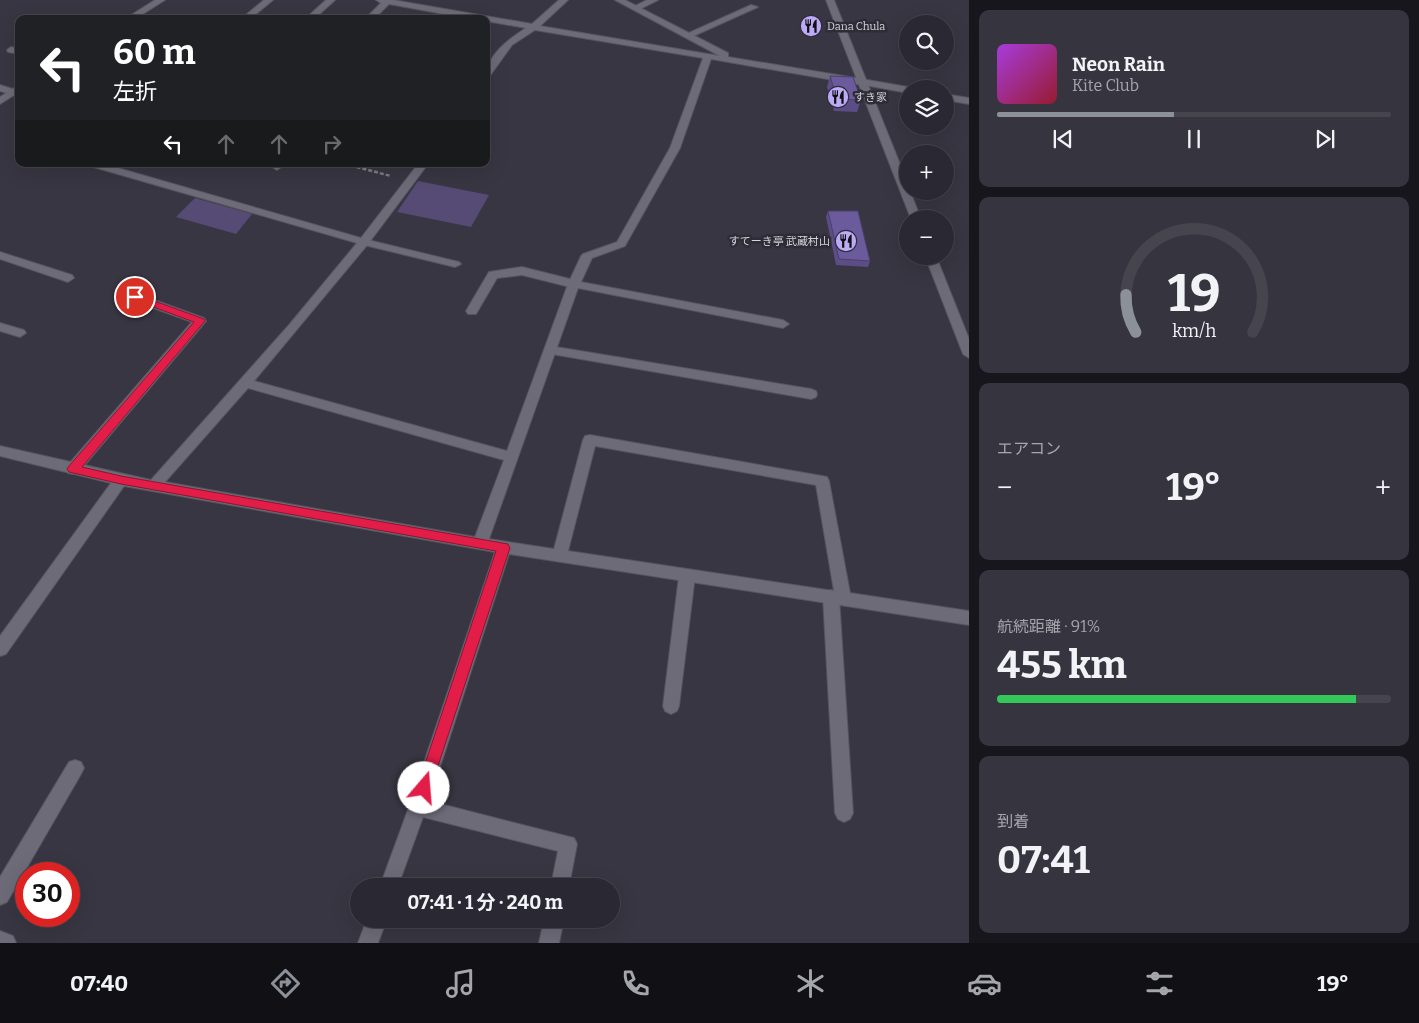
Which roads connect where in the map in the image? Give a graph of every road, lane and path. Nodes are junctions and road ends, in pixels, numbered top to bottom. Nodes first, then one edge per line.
1 (161, 0) edge
2 (269, 0) edge
3 (331, 0) edge
4 (564, 0) edge
5 (619, 0) edge
6 (654, 0) edge
7 (830, 0) edge
8 (384, 1) edge
9 (754, 7) dead end
10 (635, 8) junction
11 (136, 15) edge
12 (250, 15) edge
13 (314, 15) edge
14 (372, 15) edge
15 (463, 15) edge
16 (490, 20) edge
17 (534, 27) junction
18 (686, 36) junction
19 (708, 57) junction
20 (739, 62) junction
21 (490, 69) edge
22 (862, 82) junction
23 (0, 88) edge
24 (899, 88) edge
25 (15, 90) edge
26 (15, 91) edge
27 (954, 99) edge
28 (0, 101) edge
29 (969, 102) edge
30 (104, 167) edge
31 (356, 167) edge
32 (421, 167) edge
33 (410, 181) junction
34 (912, 210) edge
35 (364, 242) junction
36 (0, 255) edge
37 (455, 264) dead end
38 (934, 265) edge
39 (68, 278) dead end
40 (574, 284) junction
41 (135, 297) dead end
42 (472, 311) dead end
43 (783, 324) dead end
44 (0, 327) edge
45 (20, 334) dead end
46 (550, 350) junction
47 (969, 354) edge
48 (245, 383) junction
49 (811, 394) dead end
50 (0, 452) edge
51 (512, 457) junction
52 (73, 469) junction
53 (121, 480) junction
54 (155, 485) junction
55 (480, 544) junction
56 (504, 548) junction
57 (560, 556) junction
58 (687, 576) junction
59 (837, 598) junction
60 (969, 618) edge
61 (0, 649) edge
62 (671, 706) dead end
63 (75, 768) dead end
64 (418, 807) junction
65 (844, 814) dead end
66 (391, 878) edge
67 (562, 878) edge
68 (0, 895) edge
69 (374, 928) edge
70 (552, 928) edge
71 (0, 941) edge
72 (6, 943) edge
73 (368, 943) edge
74 (549, 943) edge

1 - 11 street
2 - 12 street
3 - 13 street
4 - 17 street
5 - 10 street
6 - 10 street
7 - 22 street
8 - 14 street
8 - 15 street
9 - 18 street
10 - 18 street
16 - 17 street
17 - 19 street
17 - 21 street
18 - 20 street
19 - 20 street
19 - 40 street
20 - 22 street
22 - 24 street
22 - 34 street
23 - 25 street
26 - 28 street
27 - 29 street
30 - 35 street
31 - 33 path
32 - 33 street
33 - 35 street
35 - 37 street
35 - 48 street
36 - 39 street
38 - 47 street
40 - 42 street
40 - 43 street
40 - 46 street
41 - 52 street
44 - 45 street
46 - 49 street
46 - 51 street
48 - 51 street
48 - 54 street
50 - 52 street
51 - 55 street
52 - 53 street
53 - 54 street
53 - 61 street
54 - 55 street
55 - 56 street
56 - 57 street
56 - 64 street
57 - 58 street
57 - 59 street
58 - 59 street
58 - 62 street
59 - 60 street
59 - 65 street
63 - 68 street
64 - 66 street
64 - 67 street
69 - 73 street
70 - 74 street
71 - 72 street

